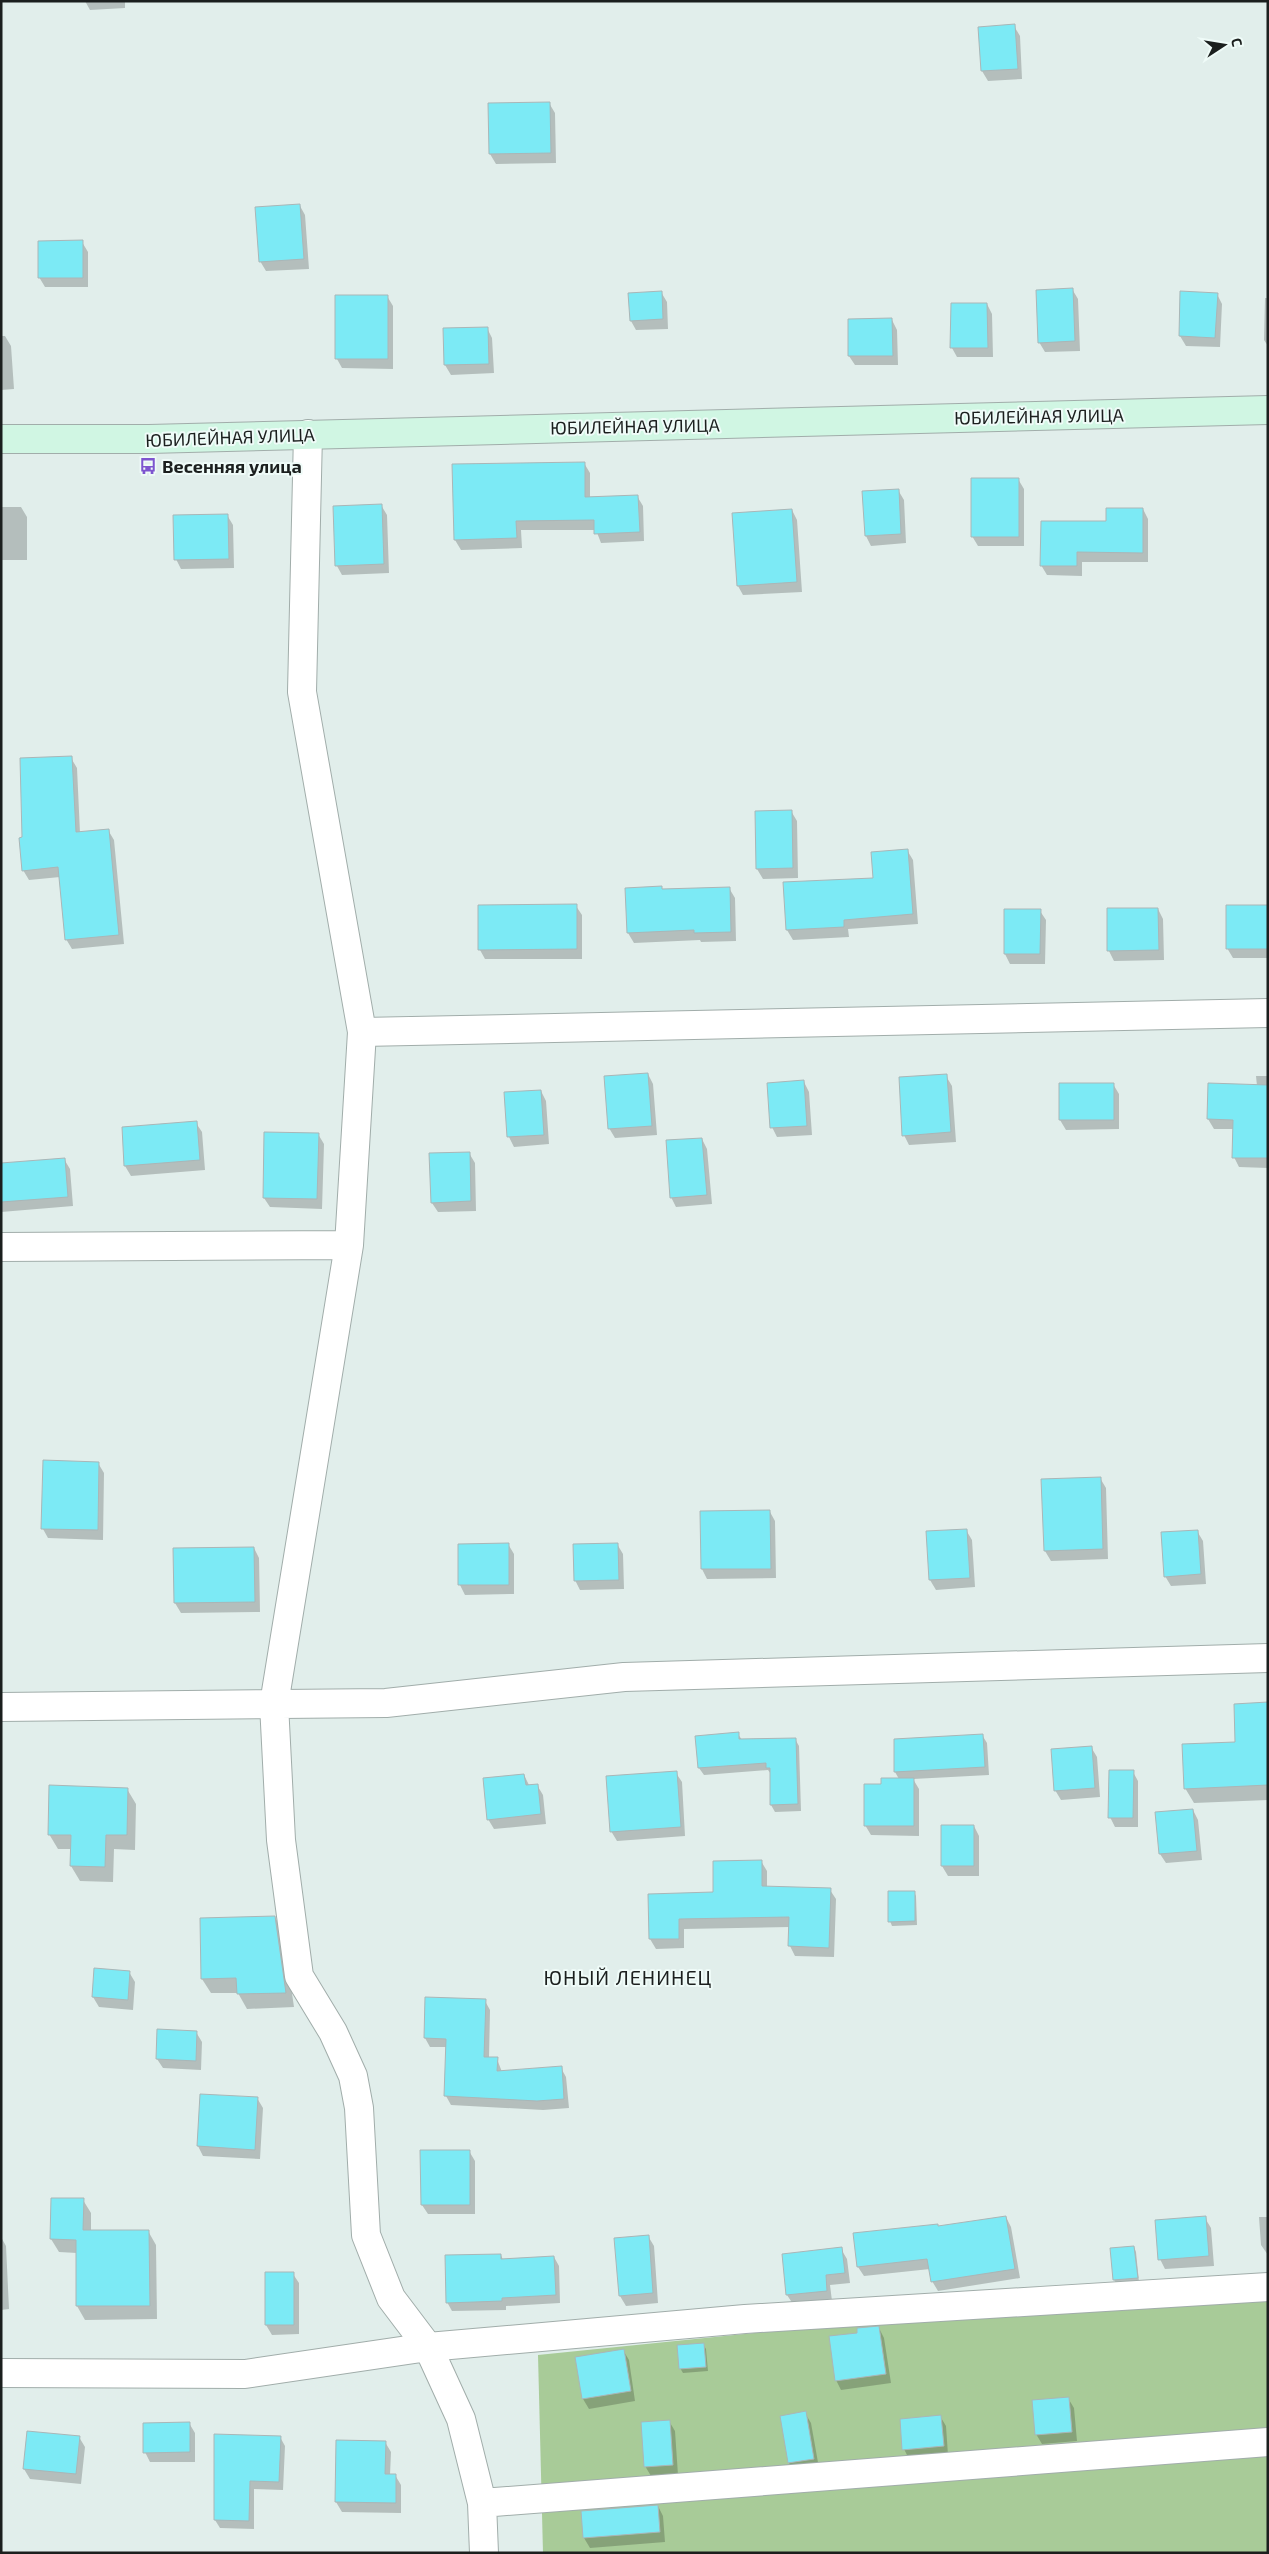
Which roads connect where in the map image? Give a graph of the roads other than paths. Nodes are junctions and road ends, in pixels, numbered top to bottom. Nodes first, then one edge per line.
1 (1268, 410) edge
2 (308, 434) junction
3 (1, 440) edge
4 (1268, 1013) edge
5 (362, 1032) junction
6 (349, 1245) junction
7 (1, 1247) edge
8 (1268, 1658) edge
9 (274, 1704) junction
10 (1, 1707) edge
11 (1268, 2287) edge
12 (428, 2347) junction
13 (1, 2373) edge
14 (1268, 2442) edge
15 (482, 2503) junction
16 (484, 2553) edge

1 - 2 street, ЮБИЛЕЙНАЯ УЛИЦА
2 - 3 street, ЮБИЛЕЙНАЯ УЛИЦА
2 - 5 street
4 - 5 street
5 - 6 street
6 - 7 street
6 - 9 street
8 - 9 street
9 - 10 street
9 - 12 street
11 - 12 street
12 - 13 street
12 - 15 street
14 - 15 street
15 - 16 street

